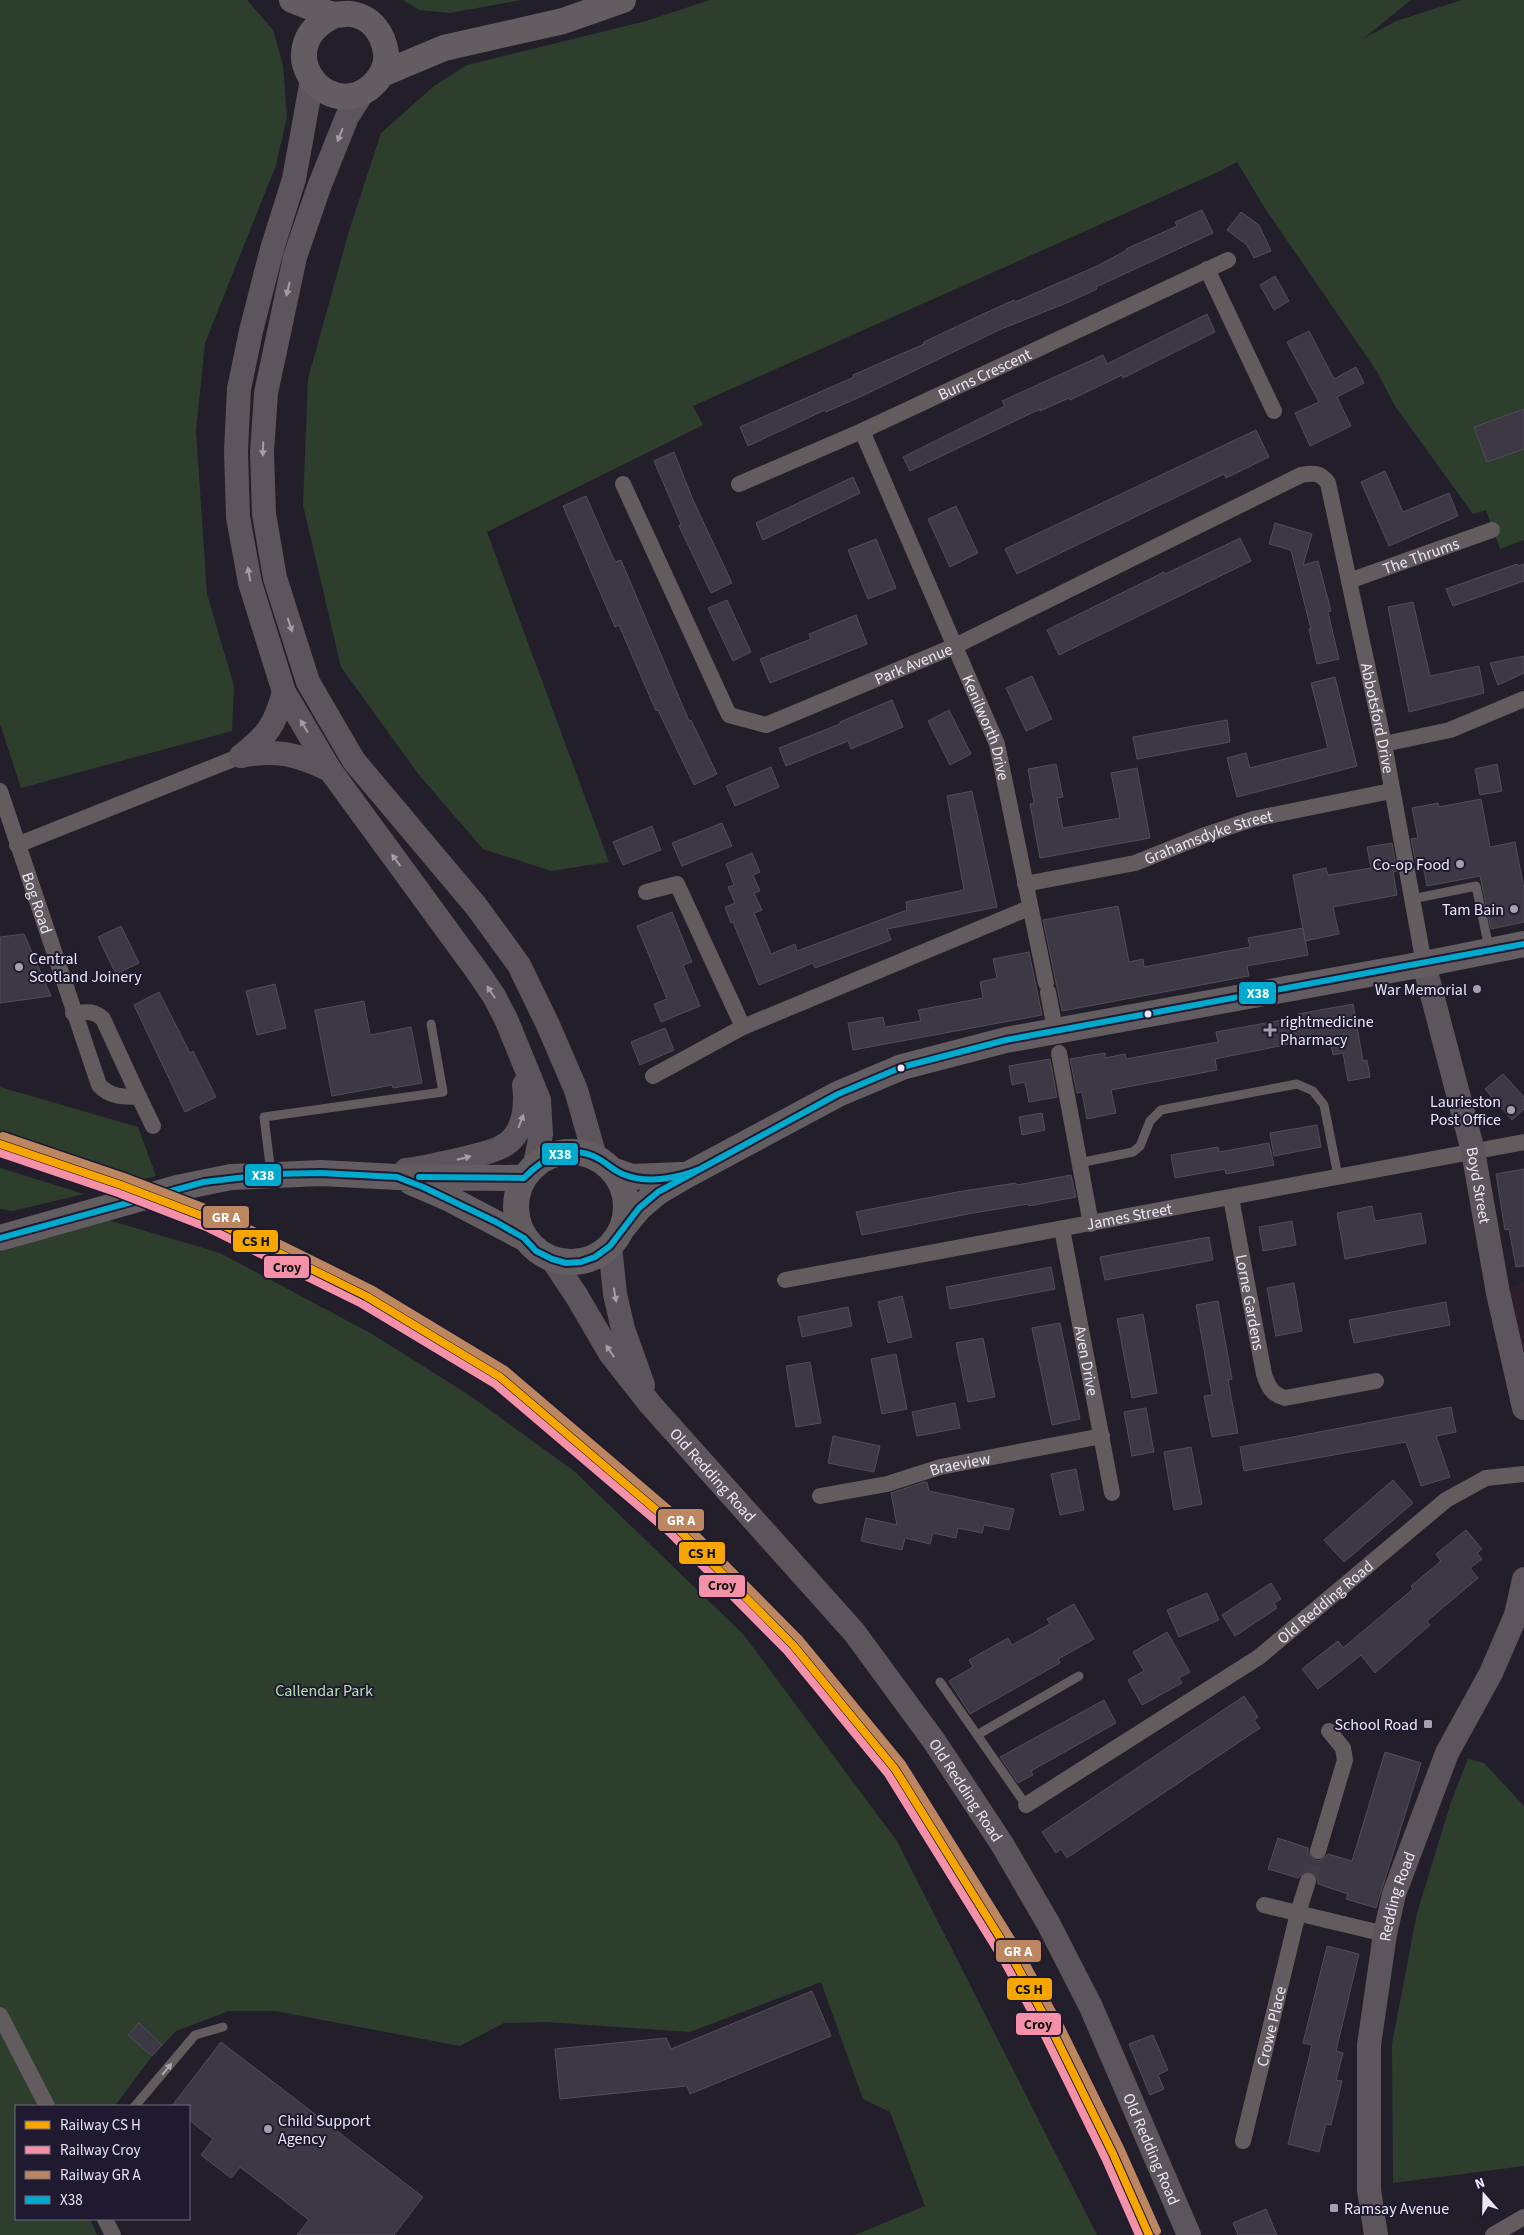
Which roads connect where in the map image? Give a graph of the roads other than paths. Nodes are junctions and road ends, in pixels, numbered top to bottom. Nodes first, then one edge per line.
1 (292, 0) edge
2 (623, 0) edge
3 (336, 15) junction
4 (384, 41) junction
5 (304, 48) junction
6 (444, 48) junction
7 (382, 74) junction
8 (312, 80) junction
9 (363, 92) junction
10 (1228, 260) dead end
11 (1207, 269) junction
12 (1274, 411) dead end
13 (862, 431) junction
14 (1322, 475) joint
15 (623, 484) dead end
16 (739, 484) dead end
17 (1492, 530) dead end
18 (1349, 581) junction
19 (955, 646) junction
20 (284, 692) junction
21 (1524, 699) edge
22 (1384, 744) junction
23 (240, 756) junction
24 (330, 770) junction
25 (0, 791) edge
26 (1391, 791) junction
27 (17, 845) junction
28 (1025, 884) junction
29 (646, 892) dead end
30 (1412, 899) junction
31 (1029, 908) junction
32 (1524, 944) edge
33 (1489, 951) junction
34 (1424, 964) junction
35 (73, 1013) junction
36 (431, 1024) dead end
37 (743, 1027) junction
38 (1057, 1042) junction
39 (653, 1076) dead end
40 (532, 1095) junction
41 (139, 1098) junction
42 (153, 1126) dead end
43 (1524, 1142) edge
44 (1473, 1151) junction
45 (604, 1163) junction
46 (1079, 1163) junction
47 (529, 1171) junction
48 (271, 1174) junction
49 (687, 1175) junction
50 (364, 1176) junction
51 (1338, 1176) junction
52 (397, 1177) junction
53 (1231, 1198) junction
54 (1090, 1224) junction
55 (1062, 1229) junction
56 (0, 1238) edge
57 (524, 1238) junction
58 (616, 1238) junction
59 (552, 1259) junction
60 (786, 1280) dead end
61 (1376, 1381) dead end
62 (650, 1404) junction
63 (1524, 1408) edge
64 (1102, 1436) junction
65 (1524, 1474) edge
66 (1112, 1493) dead end
67 (820, 1496) dead end
68 (1524, 1579) edge
69 (1079, 1676) dead end
70 (940, 1682) dead end
71 (1329, 1731) dead end
72 (977, 1735) junction
73 (1026, 1805) joint
74 (1318, 1851) tunnel mouth
75 (1308, 1881) tunnel mouth
76 (1264, 1905) dead end
77 (1298, 1913) junction
78 (1385, 1934) junction
79 (0, 2015) edge
80 (223, 2028) dead end
81 (45, 2105) edge
82 (137, 2105) edge
83 (1243, 2141) dead end
84 (1524, 2217) edge
85 (106, 2220) edge
86 (113, 2235) edge
87 (1189, 2235) edge
88 (1376, 2235) edge
89 (1493, 2235) edge

1 - 3 main road
1 - 5 main road
2 - 6 main road
3 - 4 main road
3 - 5 main road
4 - 6 main road
4 - 7 main road
5 - 8 main road
6 - 7 main road
7 - 9 main road
8 - 9 main road
20 -> 8 main road
9 -> 45 main road
10 - 11 street, Burns Crescent
11 - 12 street
11 - 13 street, Burns Crescent
13 - 16 street, Burns Crescent
13 - 19 street, Kenilworth Drive
14 - 18 street, Abbotsford Drive
14 - 19 street, Park Avenue
15 - 19 street, Park Avenue
17 - 18 street, The Thrums
18 - 22 street, Abbotsford Drive
19 - 28 street, Kenilworth Drive
20 - 23 main road
24 -> 20 main road
21 - 22 street
22 - 26 street, Abbotsford Drive
23 - 24 main road
23 - 27 street
40 -> 24 main road
25 - 27 street, Bog Road
26 - 28 street, Grahamsdyke Street
26 - 30 street, Abbotsford Drive
27 - 35 street, Bog Road
28 - 31 street, Kenilworth Drive
29 - 37 street
30 - 33 lane
30 - 34 street, Abbotsford Drive
31 - 37 street
31 - 38 street, Kenilworth Drive
32 - 33 main road
33 - 34 main road
34 - 38 main road
34 - 44 main road, Boyd Street
35 - 41 street
35 - 41 street, Bog Road
36 - 48 lane
37 - 39 street
38 - 46 street, Kenilworth Drive
38 - 49 main road
40 - 47 main road
50 -> 40 main road
41 - 42 street
43 - 44 street, James Street
44 - 51 street, James Street
44 - 63 main road, Boyd Street
45 - 47 main road
45 - 49 main road
45 - 58 main road
46 - 51 lane
46 - 54 street, Kenilworth Drive
47 - 52 main road
47 - 57 main road
48 - 50 main road
48 - 56 main road
49 - 58 main road
50 - 52 main road
51 - 53 street, James Street
52 - 57 main road
53 - 54 street, James Street
53 - 61 street, Lorne Gardens
54 - 55 street, James Street
55 - 60 street, James Street
55 - 64 street, Aven Drive
57 - 59 main road
58 - 59 main road
58 -> 62 main road, Old Redding Road
62 -> 59 main road, Old Redding Road
62 - 87 main road, Old Redding Road
64 - 66 street, Aven Drive
64 - 67 street, Braeview
65 - 73 street, Old Redding Road
68 - 78 main road, Redding Road
69 - 72 lane
70 - 72 lane
71 - 74 street
72 - 73 lane
75 - 77 street, Crowe Place
76 - 77 street
77 - 78 street
77 - 83 street, Crowe Place
78 - 88 main road, Redding Road
79 - 81 street
82 -> 80 lane
84 - 89 street
85 - 86 street

